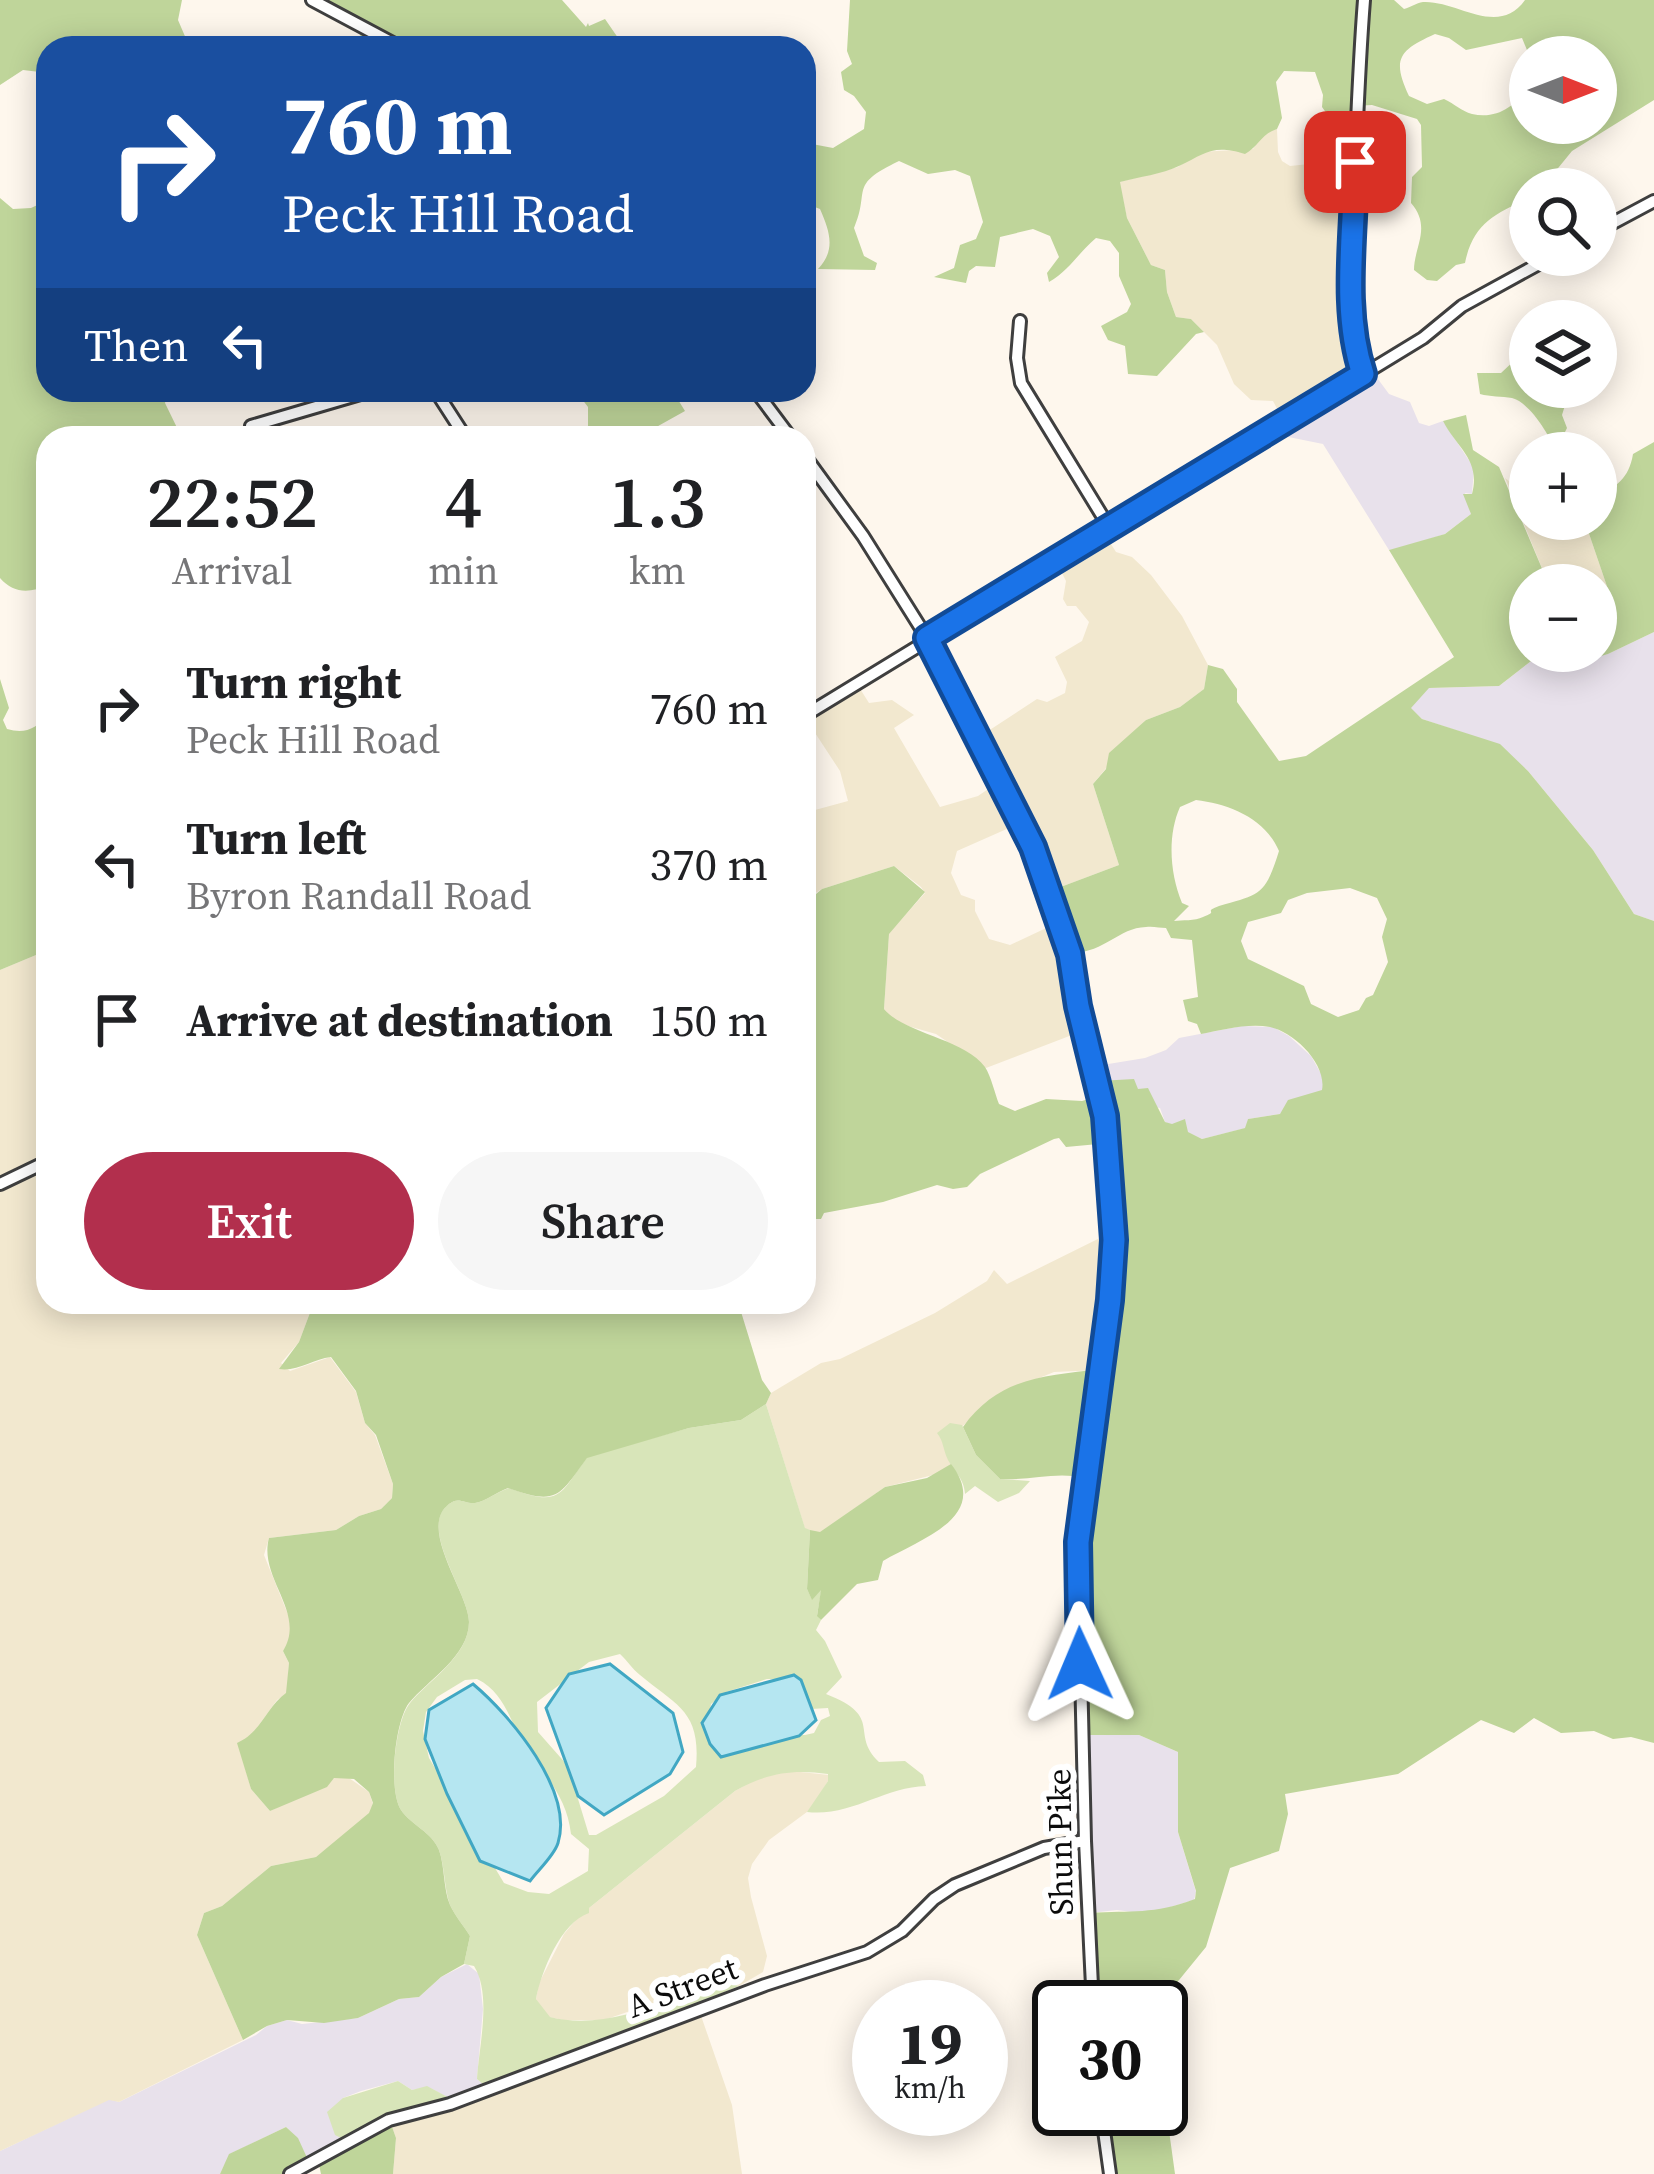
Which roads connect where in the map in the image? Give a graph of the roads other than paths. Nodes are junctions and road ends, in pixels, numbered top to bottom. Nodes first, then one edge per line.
1 (312, 0) edge
2 (1364, 0) edge
3 (379, 36) edge
4 (1654, 201) edge
5 (1617, 221) edge
6 (1517, 276) edge
7 (1020, 321) dead end
8 (1363, 374) junction
9 (333, 402) edge
10 (763, 402) edge
11 (251, 426) dead end
12 (782, 426) edge
13 (816, 472) edge
14 (1109, 527) junction
15 (927, 638) junction
16 (816, 708) edge
17 (36, 1167) edge
18 (0, 1184) edge
19 (1084, 1840) junction
20 (1092, 1980) edge
21 (1105, 2136) edge
22 (290, 2174) edge
23 (1110, 2174) edge

1 - 3 street
2 - 8 street
4 - 5 street
6 - 8 street
7 - 14 street
8 - 14 street
9 - 11 street
10 - 12 street
13 - 15 street, Shun Pike
14 - 15 street
15 - 16 street
15 - 19 street, Shun Pike
17 - 18 street
19 - 20 street, Shun Pike
19 - 22 street, A Street
21 - 23 street

